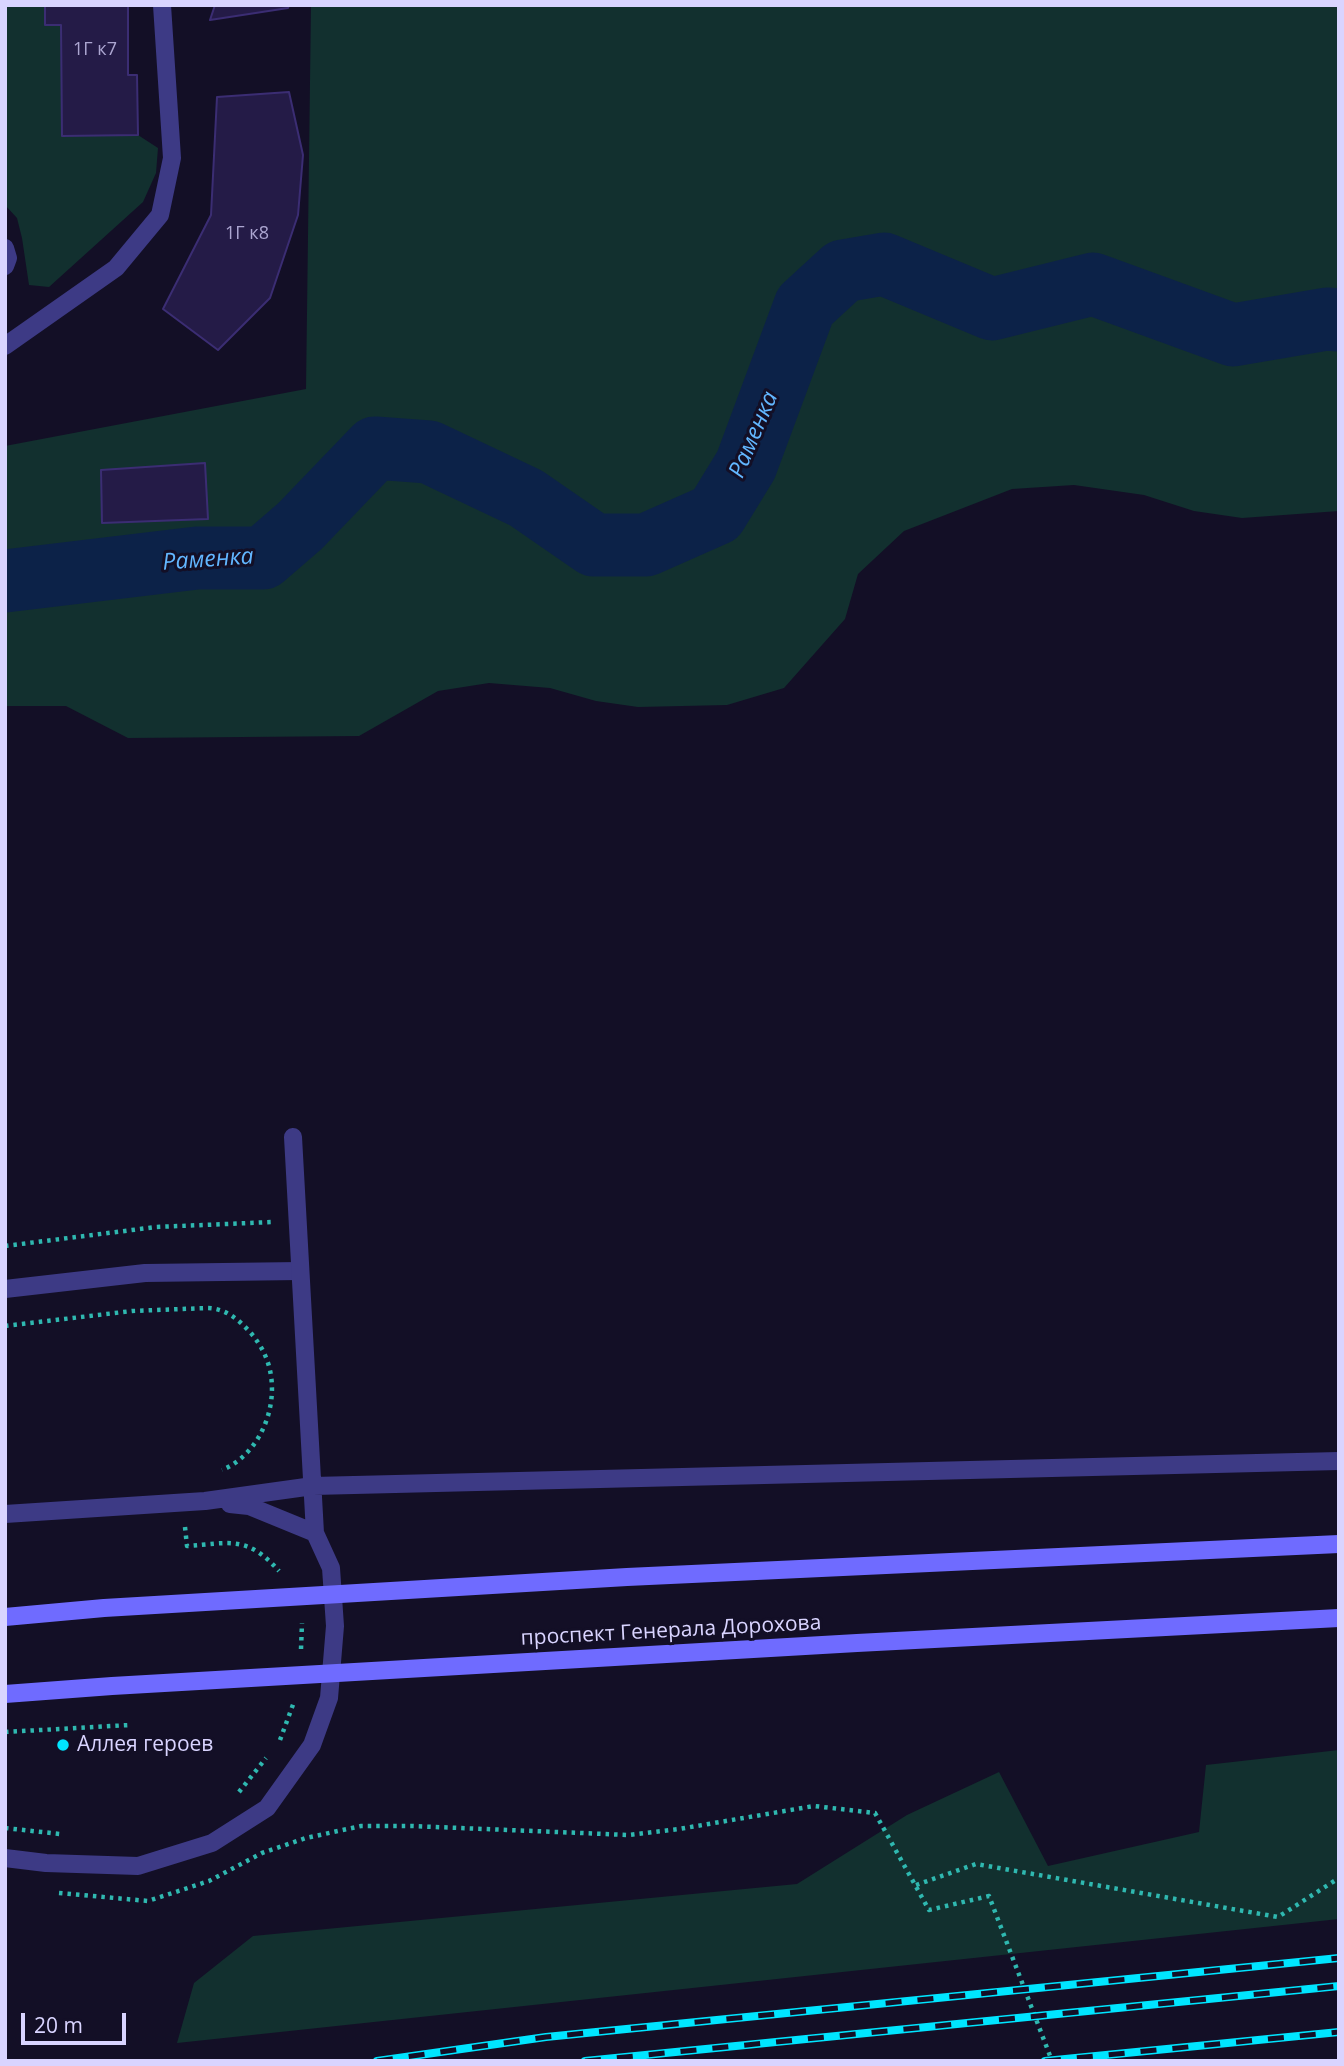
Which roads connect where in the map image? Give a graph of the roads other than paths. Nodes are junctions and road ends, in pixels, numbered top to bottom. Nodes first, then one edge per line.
1 (162, 5) edge
2 (5, 248) edge
3 (5, 266) edge
4 (5, 346) edge
5 (293, 1137) dead end
6 (300, 1271) junction
7 (5, 1289) edge
8 (1339, 1461) edge
9 (313, 1486) junction
10 (205, 1501) junction
11 (5, 1514) edge
12 (315, 1532) junction
13 (1339, 1544) edge
14 (5, 1617) edge
15 (1339, 1618) edge
16 (5, 1693) edge
17 (5, 1858) edge

1 - 4 street
2 - 3 street
5 - 6 street
6 - 7 street
6 - 9 street
8 - 9 street
9 - 10 street
9 - 12 street
10 - 11 street
10 - 12 street
12 - 17 street
13 - 14 main road
15 - 16 main road, проспект Генерала Дорохова

